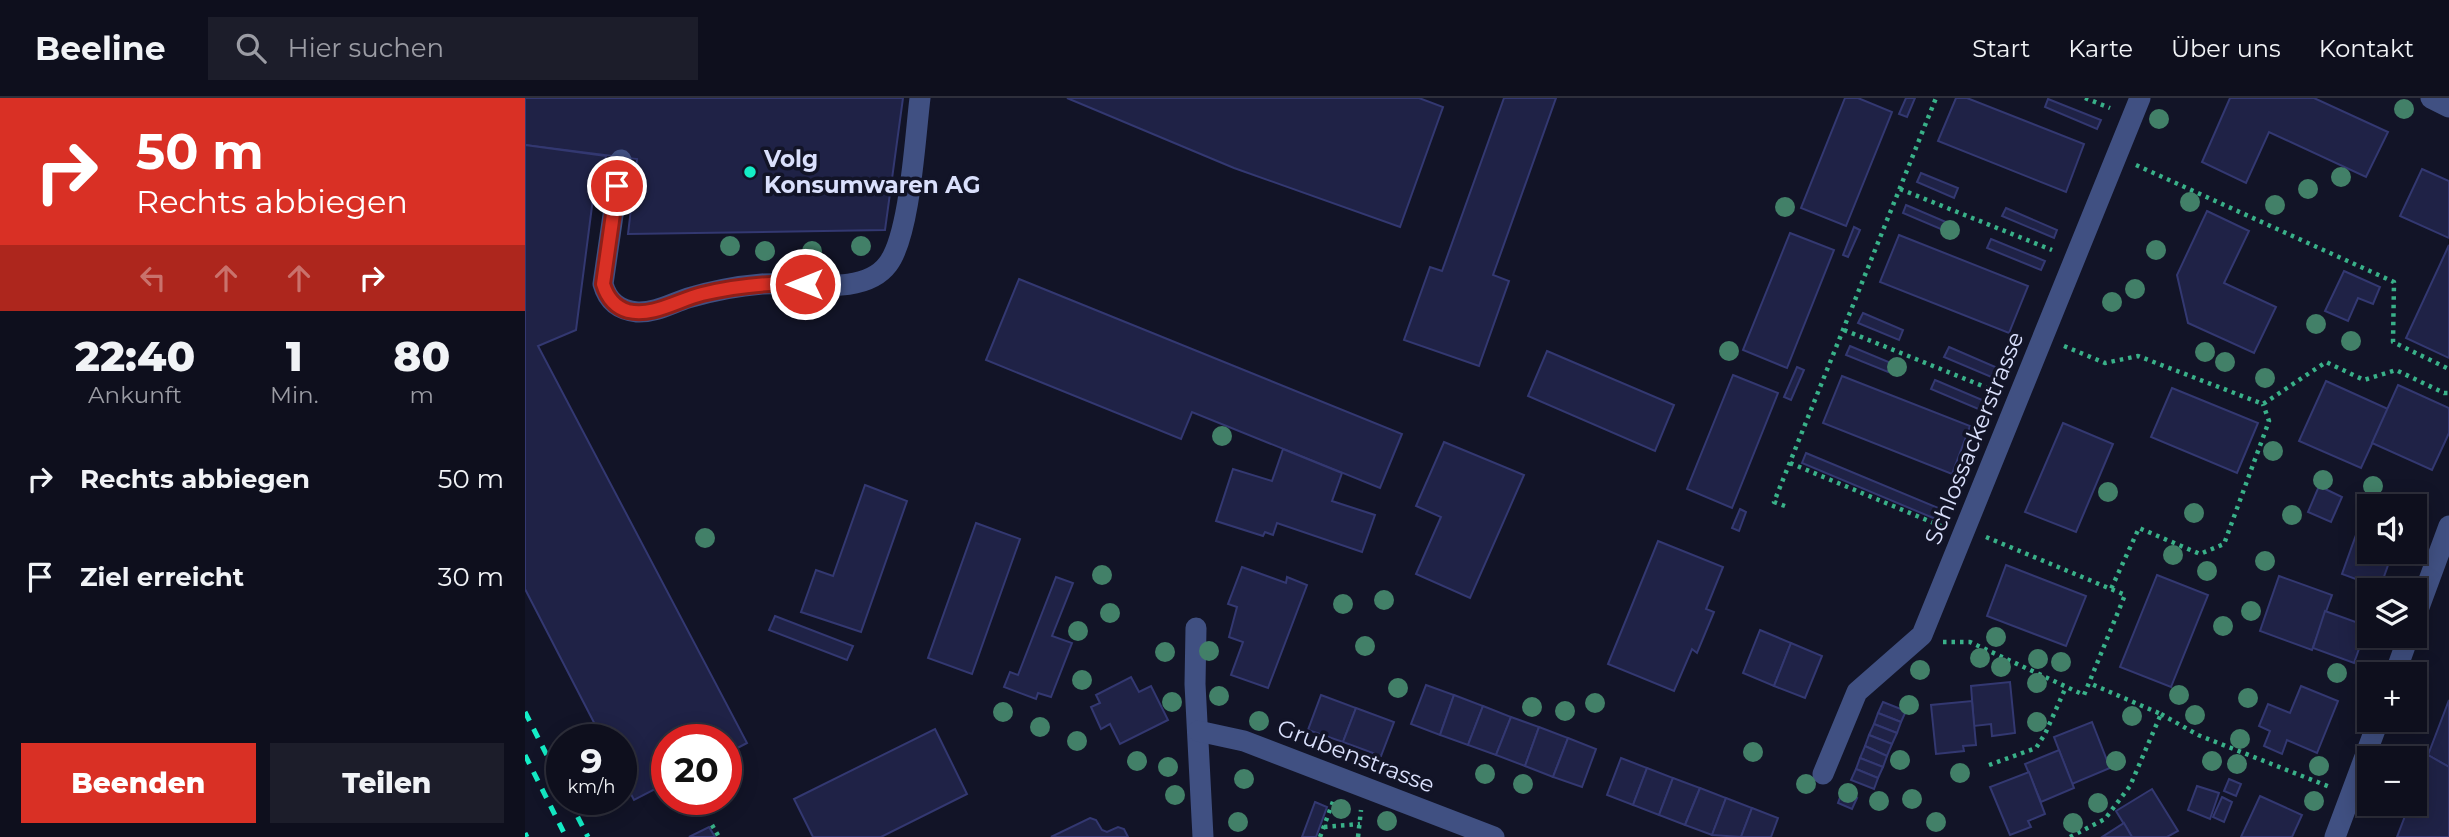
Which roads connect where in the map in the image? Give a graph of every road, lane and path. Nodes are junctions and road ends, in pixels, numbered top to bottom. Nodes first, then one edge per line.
1 (920, 98) edge
2 (1936, 98) edge
3 (2140, 98) edge
4 (2431, 98) edge
5 (2449, 107) edge
6 (2116, 156) junction
7 (621, 160) dead end
8 (1900, 189) junction
9 (2075, 259) junction
10 (1844, 330) junction
11 (2043, 337) junction
12 (2449, 369) edge
13 (2449, 393) edge
14 (2017, 401) junction
15 (2263, 404) junction
16 (1790, 463) junction
17 (1785, 506) dead end
18 (2449, 526) edge
19 (1965, 532) junction
20 (2444, 554) edge
21 (2111, 589) junction
22 (2427, 592) edge
23 (1196, 628) dead end
24 (1921, 635) junction
25 (2089, 683) junction
26 (2066, 687) junction
27 (2161, 714) junction
28 (1198, 731) junction
29 (2374, 732) edge
30 (1989, 765) dead end
31 (1823, 774) dead end
32 (2330, 787) dead end
33 (1337, 793) dead end
34 (1362, 803) dead end
35 (1360, 824) junction
36 (712, 825) dead end
37 (1324, 827) junction
38 (719, 837) edge
39 (1203, 837) edge
40 (1319, 837) edge
41 (1358, 837) edge
42 (1494, 837) edge
43 (2070, 837) edge
44 (2335, 837) edge

1 - 7 street
2 - 8 path
3 - 6 street, Schlossackerstrasse
4 - 5 street
6 - 9 street, Schlossackerstrasse
6 - 12 path
8 - 9 path
8 - 10 path
9 - 11 street, Schlossackerstrasse
10 - 14 path
10 - 16 path
11 - 14 street, Schlossackerstrasse
11 - 15 path
13 - 15 path
14 - 19 street, Schlossackerstrasse
15 - 21 path
16 - 17 path
16 - 19 path
18 - 20 street
19 - 21 path
19 - 24 street, Schlossackerstrasse
20 - 22 street
21 - 25 path
23 - 28 street
24 - 26 path
24 - 31 street, Schlossackerstrasse
25 - 26 path
25 - 27 path
26 - 30 path
27 - 32 path
27 - 43 path
28 - 39 street
28 - 42 street, Grubenstrasse
29 - 44 street
33 - 37 path
34 - 35 path
35 - 37 path
35 - 41 path
36 - 38 path
37 - 40 path

